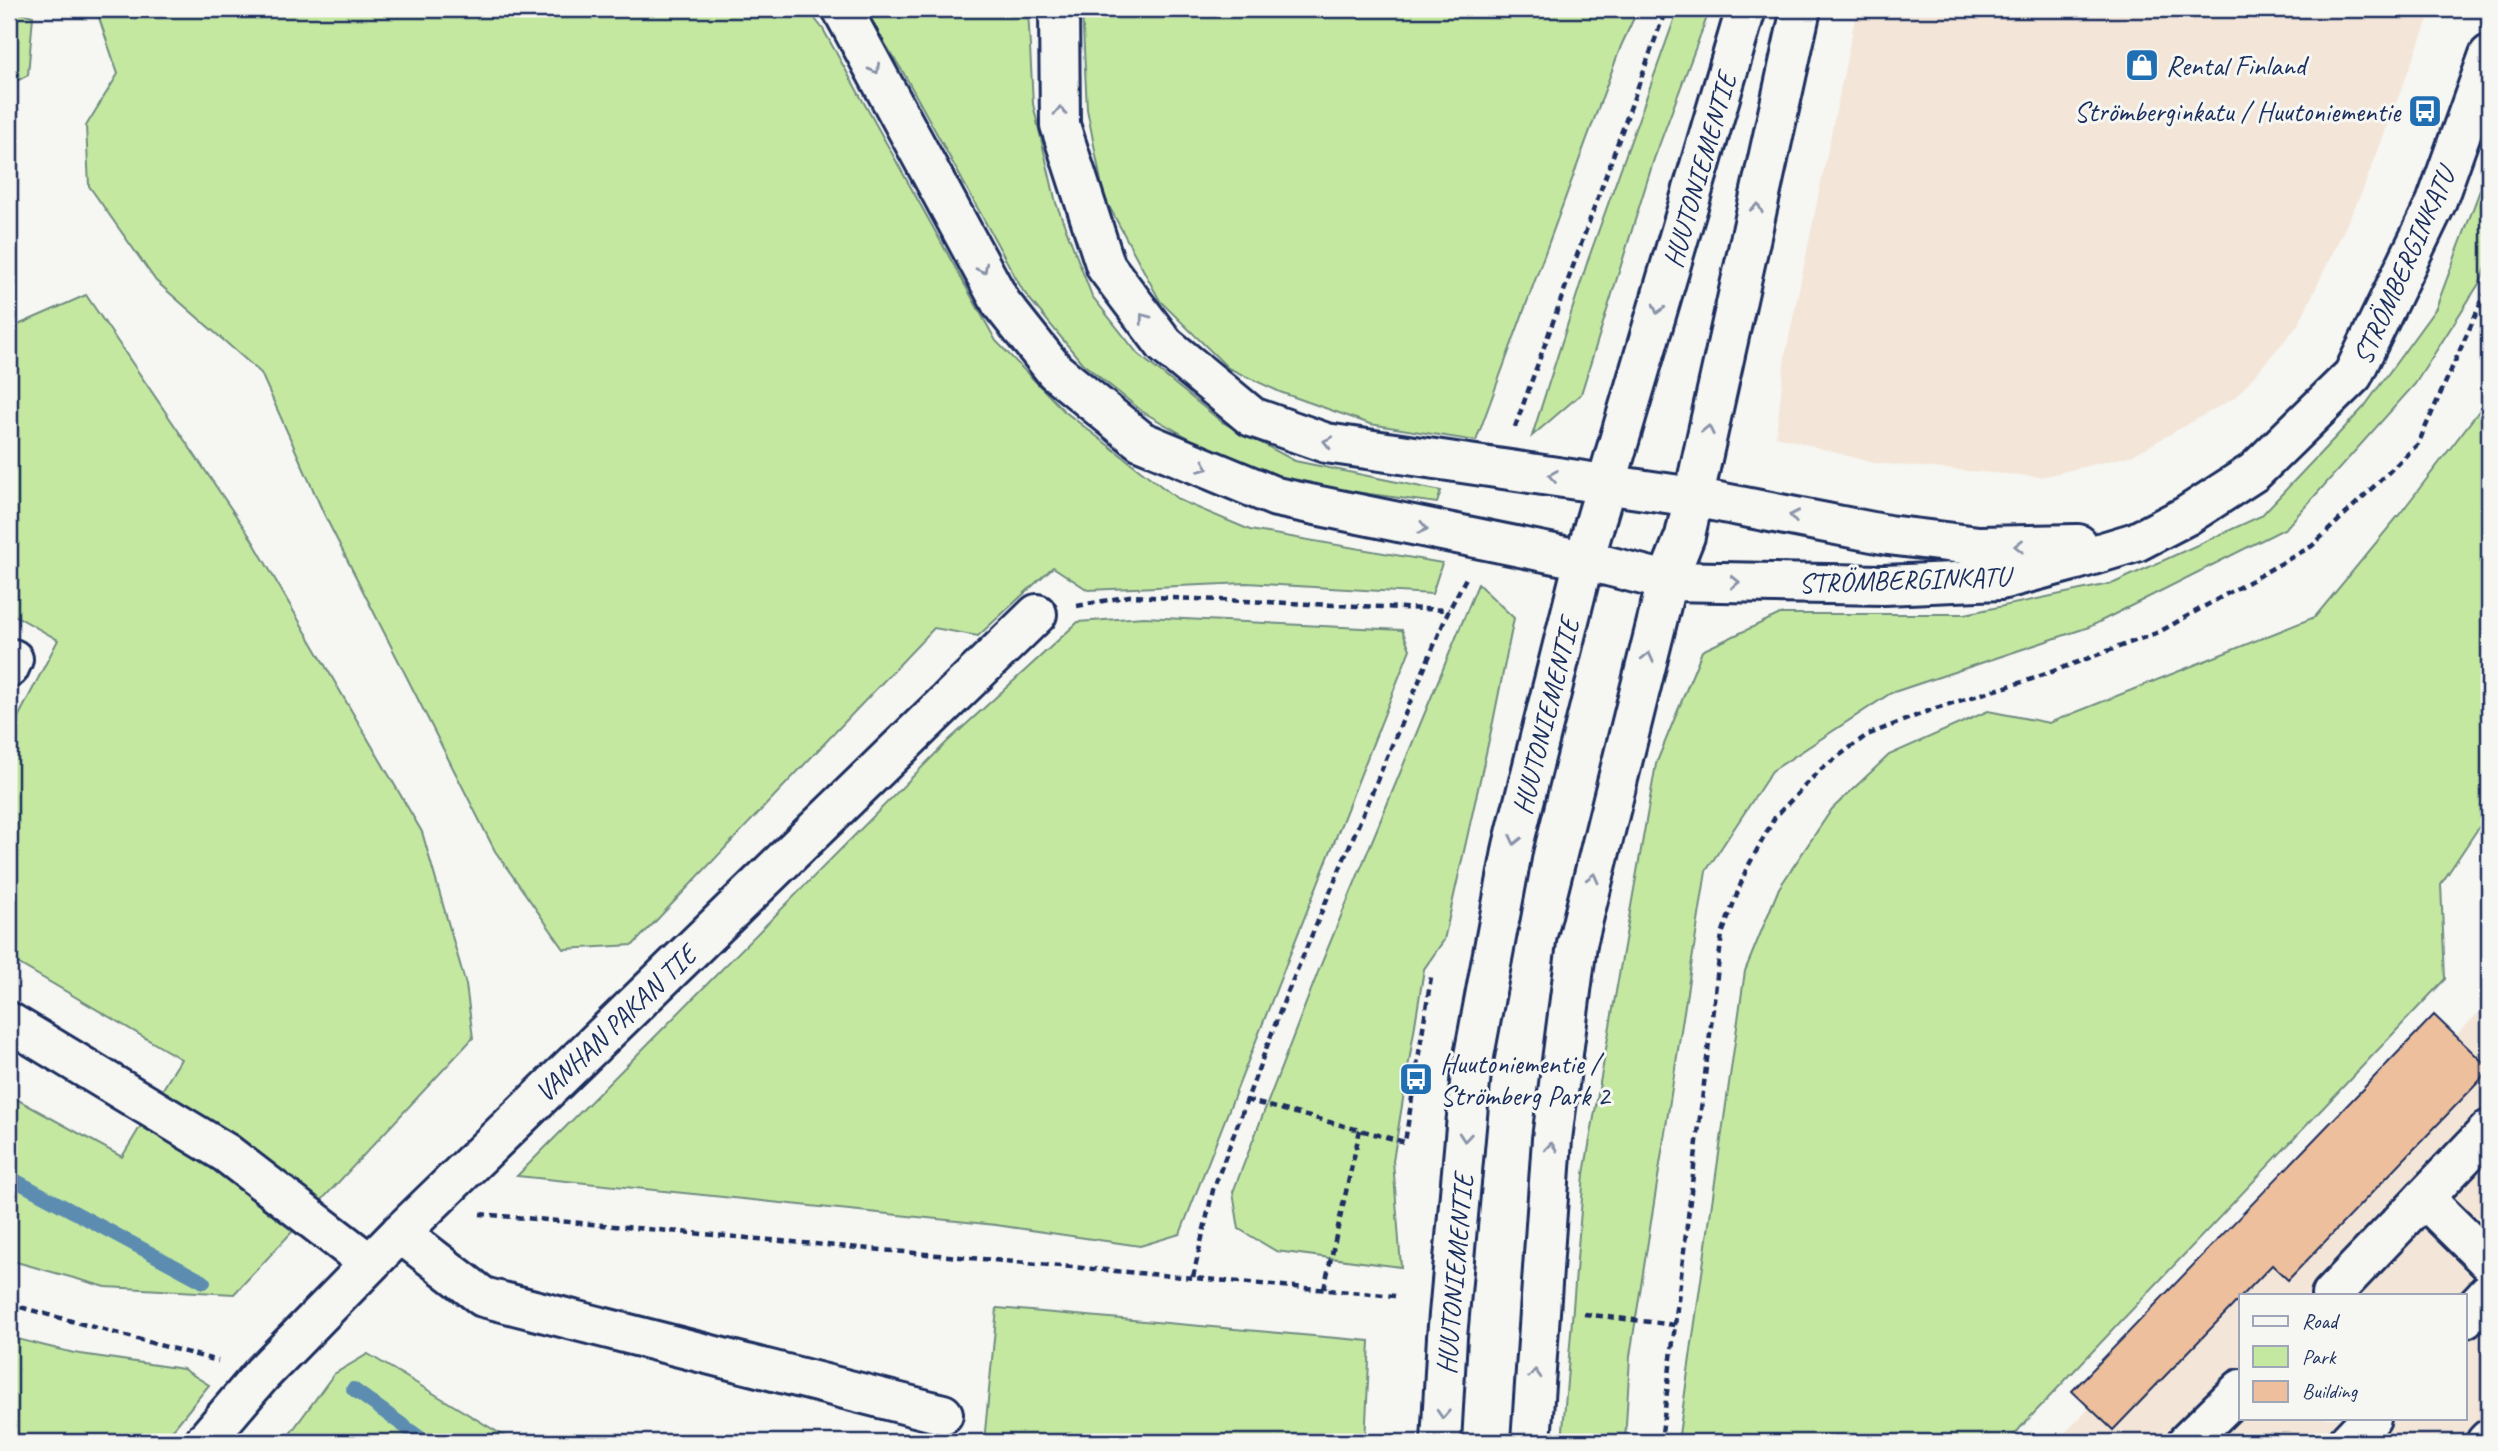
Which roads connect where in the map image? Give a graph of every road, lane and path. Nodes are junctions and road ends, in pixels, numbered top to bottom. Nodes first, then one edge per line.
1 (842, 9) edge
2 (1059, 9) edge
3 (1666, 9) edge
4 (1746, 9) edge
5 (1801, 9) edge
6 (2489, 55) edge
7 (2489, 285) edge
8 (1500, 468) junction
9 (1606, 484) junction
10 (1693, 497) junction
11 (1484, 541) junction
12 (2136, 542) junction
13 (1584, 560) junction
14 (1667, 581) junction
15 (1449, 610) junction
16 (1037, 614) joint
17 (1431, 977) dead end
18 (9, 1022) edge
19 (1246, 1100) junction
20 (1360, 1130) junction
21 (2489, 1130) edge
22 (2424, 1198) junction
23 (412, 1221) junction
24 (2489, 1262) edge
25 (369, 1264) junction
26 (1193, 1276) junction
27 (1324, 1289) junction
28 (2489, 1292) edge
29 (2332, 1294) edge
30 (1395, 1296) dead end
31 (9, 1304) edge
32 (1584, 1314) dead end
33 (2466, 1317) edge
34 (1675, 1325) junction
35 (262, 1374) junction
36 (2239, 1391) edge
37 (943, 1414) dead end
38 (2369, 1420) edge
39 (204, 1442) edge
40 (1441, 1442) edge
41 (1531, 1442) edge
42 (1661, 1442) edge
43 (2187, 1442) edge
44 (2348, 1442) edge

1 -> 11 main road, STRÖMBERGINKATU
8 -> 2 main road, STRÖMBERGINKATU
3 - 8 path
4 -> 9 main road, HUUTONIEMENTIE
10 -> 5 main road
6 - 12 main road, STRÖMBERGINKATU
7 - 34 path
9 -> 8 main road, STRÖMBERGINKATU
9 - 10 main road, STRÖMBERGINKATU
9 - 13 main road, HUUTONIEMENTIE
12 -> 10 main road, STRÖMBERGINKATU
10 - 14 main road
11 - 13 main road, STRÖMBERGINKATU
11 - 15 path
14 -> 12 main road, STRÖMBERGINKATU
13 - 14 main road, STRÖMBERGINKATU
13 -> 40 main road, HUUTONIEMENTIE
41 -> 14 main road
15 - 16 path
15 - 19 path
16 - 23 main road, VANHAN PAKAN TIE
17 - 20 path
18 - 25 main road
19 - 20 path
19 - 26 path
20 - 27 path
21 - 22 main road
22 - 24 main road
22 - 29 main road
23 - 25 main road, VANHAN PAKAN TIE
23 - 26 path
23 - 37 main road
25 - 35 main road, VANHAN PAKAN TIE
26 - 27 path
27 - 30 path
28 - 33 main road
31 - 35 path
32 - 34 path
34 - 42 path
35 - 39 main road, VANHAN PAKAN TIE
36 - 43 main road
38 - 44 main road

